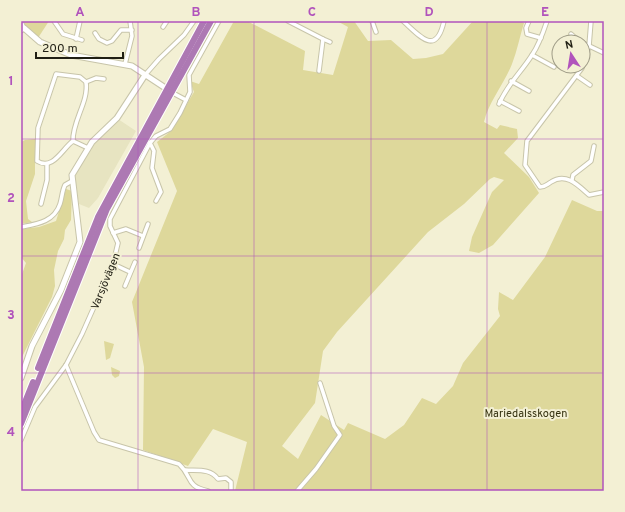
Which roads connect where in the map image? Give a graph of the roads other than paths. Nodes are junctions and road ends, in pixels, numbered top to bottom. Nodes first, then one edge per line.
1 (54, 21) edge
2 (80, 21) edge
3 (130, 21) edge
4 (167, 21) edge
5 (194, 21) edge
6 (204, 21) edge
7 (211, 21) edge
8 (219, 21) edge
9 (288, 21) edge
10 (372, 21) edge
11 (403, 21) edge
12 (444, 21) edge
13 (528, 21) edge
14 (547, 21) edge
15 (591, 21) edge
16 (21, 22) edge
17 (163, 27) dead end
18 (23, 29) edge
19 (132, 30) junction
20 (376, 32) dead end
21 (95, 33) dead end
22 (590, 34) edge
23 (76, 38) junction
24 (542, 38) junction
25 (323, 39) junction
26 (82, 40) dead end
27 (330, 42) dead end
28 (591, 47) edge
29 (604, 53) edge
30 (532, 55) junction
31 (125, 64) junction
32 (551, 65) edge
33 (319, 71) dead end
34 (145, 75) junction
35 (577, 76) joint
36 (104, 79) dead end
37 (511, 80) junction
38 (86, 82) junction
39 (590, 85) dead end
40 (168, 91) junction
41 (529, 92) dead end
42 (186, 100) junction
43 (519, 111) dead end
44 (73, 141) junction
45 (150, 143) junction
46 (594, 146) dead end
47 (88, 148) junction
48 (47, 164) junction
49 (572, 180) junction
50 (72, 181) junction
51 (604, 192) edge
52 (156, 201) dead end
53 (41, 204) dead end
54 (148, 224) dead end
55 (21, 227) edge
56 (113, 233) junction
57 (143, 236) junction
58 (139, 248) dead end
59 (135, 262) dead end
60 (113, 264) junction
61 (130, 272) junction
62 (74, 284) junction
63 (125, 286) dead end
64 (66, 365) junction
65 (21, 378) edge
66 (320, 383) dead end
67 (21, 412) edge
68 (21, 424) edge
69 (21, 440) edge
70 (185, 470) junction
71 (208, 491) edge
72 (231, 491) edge
73 (297, 491) edge

1 - 23 street
2 - 23 street
3 - 19 street
4 - 17 street
5 - 34 street
6 - 40 highway
7 - 40 highway
8 - 42 street, Varsjövägen
9 - 25 street
10 - 20 street
11 - 12 street
13 - 24 street
14 - 24 street
15 - 22 street
16 - 18 street
18 - 31 street
19 - 21 street
19 - 31 street
23 - 26 street
24 - 30 street
25 - 27 street
25 - 33 street
28 - 29 street
30 - 32 street
30 - 37 street
31 - 34 street
34 - 40 street
34 - 47 street
35 - 39 street
35 - 49 street
36 - 38 street
37 - 41 street
37 - 43 street
38 - 44 street
38 - 48 street
40 - 42 street
40 - 62 highway
42 - 45 street, Varsjövägen
44 - 47 street
44 - 48 street
45 - 52 street
45 - 56 street, Varsjövägen
46 - 49 street
47 - 50 street
48 - 53 street
49 - 51 street
50 - 55 street
50 - 65 street
54 - 57 street
56 - 57 street
56 - 60 street, Varsjövägen
57 - 58 street
59 - 61 street
60 - 61 street
60 - 64 street, Varsjövägen
61 - 63 street
62 - 67 highway
62 - 68 highway
64 - 69 street, Varsjövägen
64 - 70 street
66 - 73 street
70 - 71 street
70 - 72 street

